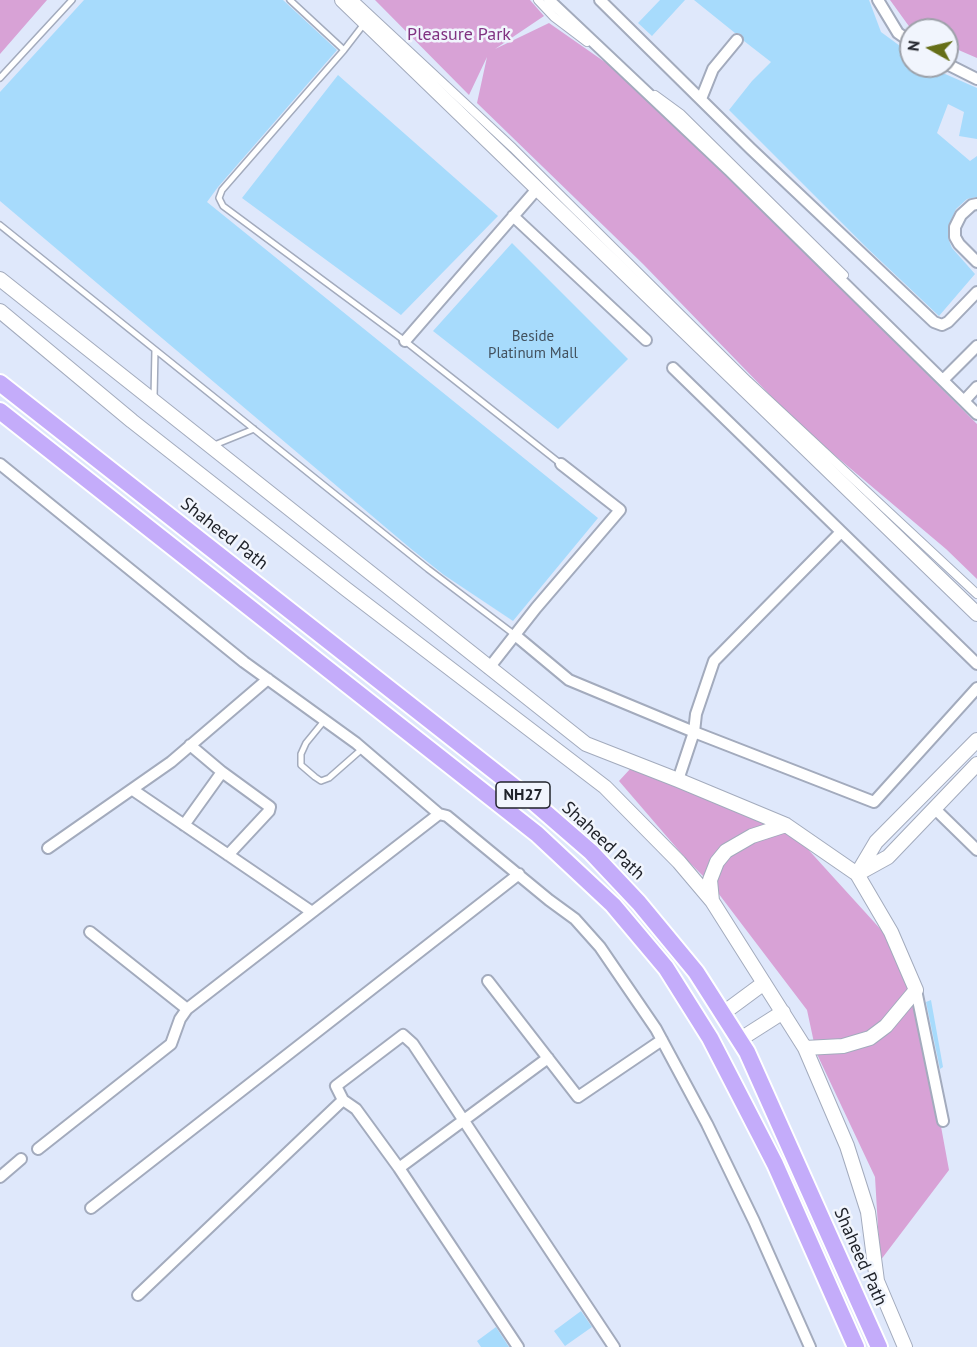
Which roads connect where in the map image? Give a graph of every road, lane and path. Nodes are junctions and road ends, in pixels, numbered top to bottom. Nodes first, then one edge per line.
1 (72, 0) edge
2 (290, 0) edge
3 (342, 0) edge
4 (354, 0) edge
5 (538, 0) edge
6 (549, 0) edge
7 (600, 0) edge
8 (878, 0) edge
9 (366, 22) junction
10 (899, 34) edge
11 (737, 40) dead end
12 (344, 51) junction
13 (959, 70) edge
14 (0, 78) edge
15 (977, 78) edge
16 (700, 99) junction
17 (537, 189) junction
18 (977, 204) edge
19 (513, 216) junction
20 (0, 225) edge
21 (977, 262) edge
22 (0, 279) edge
23 (977, 292) edge
24 (0, 311) edge
25 (646, 339) dead end
26 (405, 341) junction
27 (977, 346) edge
28 (155, 350) junction
29 (673, 368) dead end
30 (943, 380) junction
31 (0, 383) edge
32 (977, 387) edge
33 (963, 401) junction
34 (154, 402) junction
35 (977, 407) edge
36 (0, 411) edge
37 (977, 414) edge
38 (254, 429) junction
39 (210, 446) junction
40 (0, 464) edge
41 (561, 464) joint
42 (840, 532) junction
43 (977, 594) edge
44 (977, 614) edge
45 (515, 635) junction
46 (977, 664) edge
47 (489, 668) junction
48 (268, 679) junction
49 (977, 688) edge
50 (324, 720) junction
51 (694, 732) junction
52 (977, 740) edge
53 (190, 745) junction
54 (362, 749) junction
55 (977, 764) edge
56 (222, 772) junction
57 (678, 780) junction
58 (133, 790) junction
59 (934, 808) junction
60 (439, 814) junction
61 (184, 825) junction
62 (786, 825) junction
63 (48, 848) dead end
64 (977, 850) edge
65 (228, 855) junction
66 (519, 874) junction
67 (857, 874) junction
68 (712, 901) junction
69 (312, 912) junction
70 (90, 932) dead end
71 (488, 981) dead end
72 (764, 983) junction
73 (916, 990) junction
74 (187, 1009) junction
75 (783, 1012) junction
76 (722, 1014) junction
77 (662, 1040) junction
78 (739, 1040) junction
79 (805, 1048) junction
80 (548, 1058) junction
81 (343, 1100) junction
82 (462, 1119) junction
83 (944, 1121) dead end
84 (38, 1149) dead end
85 (21, 1159) dead end
86 (399, 1168) junction
87 (0, 1177) edge
88 (91, 1208) dead end
89 (138, 1295) dead end
90 (518, 1347) edge
91 (614, 1347) edge
92 (810, 1347) edge
93 (856, 1347) edge
94 (879, 1347) edge
95 (905, 1347) edge

1 - 14 lane
2 - 12 lane
3 - 9 street
4 - 43 street
5 - 35 street
6 - 30 street
7 - 16 street
8 - 10 street
9 - 12 lane
9 - 17 street
11 - 16 street
12 - 26 lane
13 - 15 street
16 - 23 street
17 - 19 street
17 - 44 street
18 - 21 street
19 - 25 street
19 - 26 street
20 - 28 lane
22 - 34 street
24 - 68 street
26 - 41 lane
27 - 30 street
28 - 34 lane
28 - 38 lane
29 - 42 street
30 - 33 street
31 - 76 highway, Shaheed Path / NH27
32 - 33 street
33 - 37 street
34 - 39 street
36 - 93 highway, NH27
38 - 39 lane
38 - 45 lane
39 - 47 street
40 - 48 street
41 - 45 street
42 - 46 street
42 - 51 street
45 - 47 street
45 - 51 street
47 - 57 street
48 - 50 street
48 - 53 street
49 - 51 street
50 - 54 street
50 - 54 lane
51 - 57 street
52 - 67 street
53 - 56 street
53 - 58 street
54 - 60 street
55 - 59 street
56 - 61 street
56 - 65 street
57 - 62 street
58 - 61 street
58 - 63 street
59 - 64 street
59 - 67 street
60 - 66 street
60 - 69 street
61 - 65 street
62 - 67 street
62 - 68 street
65 - 69 street
66 - 77 street
66 - 88 street
67 - 73 street
68 - 72 street
69 - 74 street
70 - 74 street
71 - 80 street
72 - 75 street
72 - 76 street
73 - 79 street
73 - 83 street
74 - 84 street
75 - 78 street
75 - 79 street
76 - 78 highway, Shaheed Path / NH27
77 - 80 street
77 - 92 street
78 - 94 highway, Shaheed Path / NH27
79 - 95 street
80 - 82 street
81 - 82 street
81 - 86 street
81 - 89 street
82 - 86 street
82 - 91 street
85 - 87 street
86 - 90 street

